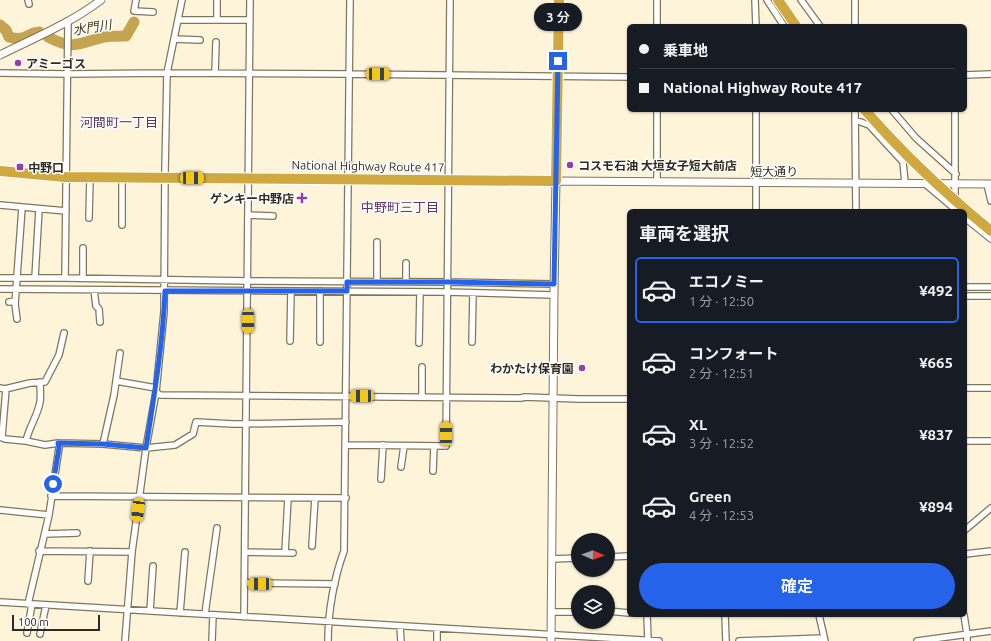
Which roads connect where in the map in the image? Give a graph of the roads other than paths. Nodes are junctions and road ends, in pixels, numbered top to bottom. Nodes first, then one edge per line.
1 (101, 0) edge
2 (136, 0) edge
3 (182, 0) edge
4 (217, 0) edge
5 (250, 0) edge
6 (350, 0) edge
7 (450, 0) edge
8 (559, 0) edge
9 (657, 0) edge
10 (755, 0) edge
11 (767, 0) edge
12 (778, 0) edge
13 (801, 0) edge
14 (855, 0) edge
15 (153, 12) dead end
16 (178, 20) junction
17 (217, 20) junction
18 (250, 20) junction
19 (68, 21) junction
20 (657, 24) edge
21 (756, 24) edge
22 (783, 24) edge
23 (795, 24) edge
24 (819, 24) edge
25 (855, 24) edge
26 (174, 39) junction
27 (200, 40) dead end
28 (216, 42) dead end
29 (0, 55) edge
30 (0, 73) edge
31 (166, 73) junction
32 (215, 73) junction
33 (67, 74) junction
34 (250, 74) junction
35 (349, 74) junction
36 (991, 74) edge
37 (450, 75) junction
38 (967, 75) edge
39 (558, 76) junction
40 (627, 77) edge
41 (657, 112) edge
42 (756, 112) edge
43 (855, 112) edge
44 (867, 112) edge
45 (894, 112) edge
46 (955, 112) edge
47 (855, 120) junction
48 (0, 171) edge
49 (956, 174) junction
50 (65, 177) junction
51 (90, 177) junction
52 (122, 177) junction
53 (165, 178) junction
54 (248, 178) junction
55 (348, 179) junction
56 (448, 180) junction
57 (556, 181) junction
58 (657, 182) junction
59 (756, 182) junction
60 (856, 183) junction
61 (906, 183) junction
62 (924, 184) junction
63 (956, 184) junction
64 (989, 184) edge
65 (991, 201) edge
66 (0, 205) edge
67 (22, 208) junction
68 (39, 209) junction
69 (756, 209) edge
70 (856, 209) edge
71 (954, 209) edge
72 (956, 209) edge
73 (964, 209) edge
74 (66, 211) junction
75 (967, 211) edge
76 (248, 215) junction
77 (273, 216) dead end
78 (89, 218) dead end
79 (967, 220) edge
80 (122, 225) dead end
81 (991, 231) edge
82 (991, 240) edge
83 (377, 242) dead end
84 (83, 248) dead end
85 (406, 263) dead end
86 (0, 278) edge
87 (35, 278) junction
88 (65, 278) junction
89 (83, 279) junction
90 (377, 282) junction
91 (406, 282) junction
92 (16, 283) junction
93 (165, 285) junction
94 (248, 286) junction
95 (347, 286) junction
96 (448, 287) junction
97 (967, 287) edge
98 (991, 288) edge
99 (0, 289) edge
100 (554, 289) junction
101 (94, 290) junction
102 (291, 291) junction
103 (320, 291) junction
104 (420, 292) junction
105 (473, 293) junction
106 (967, 296) edge
107 (991, 296) edge
108 (17, 319) dead end
109 (100, 322) dead end
110 (64, 333) dead end
111 (290, 341) dead end
112 (320, 342) dead end
113 (472, 342) dead end
114 (419, 344) dead end
115 (120, 353) dead end
116 (422, 367) dead end
117 (116, 381) junction
118 (40, 382) junction
119 (3, 388) edge
120 (967, 388) edge
121 (991, 388) edge
122 (156, 390) junction
123 (247, 396) junction
124 (346, 396) junction
125 (422, 397) junction
126 (446, 397) junction
127 (552, 397) junction
128 (627, 399) edge
129 (346, 422) junction
130 (247, 423) junction
131 (1, 437) edge
132 (26, 441) junction
133 (967, 441) edge
134 (991, 441) edge
135 (58, 443) junction
136 (103, 444) junction
137 (346, 445) junction
138 (383, 445) junction
139 (404, 446) junction
140 (434, 446) junction
141 (146, 448) junction
142 (401, 467) dead end
143 (433, 471) dead end
144 (381, 479) dead end
145 (52, 496) junction
146 (139, 497) junction
147 (246, 498) junction
148 (288, 498) junction
149 (315, 498) junction
150 (346, 498) junction
151 (991, 508) edge
152 (0, 510) edge
153 (49, 515) junction
154 (217, 528) dead end
155 (967, 528) edge
156 (77, 533) dead end
157 (45, 534) junction
158 (312, 546) dead end
159 (39, 551) junction
160 (90, 551) junction
161 (991, 551) edge
162 (132, 552) junction
163 (185, 552) dead end
164 (245, 552) junction
165 (285, 553) junction
166 (293, 553) dead end
167 (967, 554) edge
168 (627, 556) edge
169 (615, 557) edge
170 (571, 558) edge
171 (552, 559) junction
172 (153, 566) dead end
173 (88, 581) dead end
174 (245, 584) junction
175 (335, 584) junction
176 (0, 602) edge
177 (30, 604) junction
178 (46, 605) junction
179 (127, 610) junction
180 (150, 611) junction
181 (551, 612) junction
182 (571, 612) edge
183 (615, 612) edge
184 (180, 613) junction
185 (627, 613) edge
186 (205, 614) junction
187 (213, 615) junction
188 (244, 617) junction
189 (647, 617) edge
190 (725, 617) edge
191 (819, 617) edge
192 (964, 617) edge
193 (329, 622) junction
194 (400, 626) junction
195 (436, 628) junction
196 (991, 631) edge
197 (27, 633) dead end
198 (40, 634) dead end
199 (968, 634) junction
200 (551, 638) edge
201 (824, 639) edge
202 (648, 640) edge
203 (125, 641) edge
204 (212, 641) edge
205 (328, 641) edge
206 (401, 641) edge
207 (437, 641) edge
208 (659, 641) edge
209 (726, 641) edge
210 (739, 641) edge
211 (917, 641) edge
212 (967, 641) edge

1 - 19 street
2 - 15 street
3 - 16 street
4 - 17 street
5 - 18 street
6 - 35 street
7 - 37 street
8 - 39 highway
9 - 20 street
10 - 21 street
11 - 22 street
12 - 23 highway
13 - 24 street
14 - 25 street
16 - 17 street
16 - 26 street
17 - 18 street
18 - 34 street
19 - 29 street
19 - 33 street
26 - 27 street
26 - 31 street
28 - 32 street
30 - 33 street
31 - 32 street
31 - 33 street
31 - 53 street
32 - 34 street
33 - 50 street
34 - 35 street
34 - 54 street
35 - 37 street
35 - 55 street
36 - 38 street
37 - 39 street
37 - 56 street
39 - 40 street
39 - 57 highway
41 - 58 street
42 - 59 street
43 - 47 street
44 - 73 highway, bridge
45 - 49 street
46 - 49 street
47 - 60 street
47 - 61 street
48 - 50 highway, National Highway Route 417
49 - 63 street
50 - 51 highway, National Highway Route 417
50 - 74 street
51 - 52 highway, National Highway Route 417
51 - 78 street
52 - 53 highway, National Highway Route 417
52 - 80 street
53 - 54 highway, National Highway Route 417
53 - 93 street
54 - 55 highway, National Highway Route 417
54 - 76 street
55 - 56 highway, National Highway Route 417
55 - 95 street
56 - 57 highway, National Highway Route 417
56 - 96 street
57 - 58 street, 短大通り
57 - 100 street
58 - 59 street, 短大通り
59 - 60 street, 短大通り
59 - 69 street
60 - 61 street, 短大通り
60 - 70 street
61 - 62 street, 短大通り
62 - 63 street, 短大通り
62 - 71 street
63 - 64 street, 短大通り
63 - 72 street
64 - 65 street
66 - 67 street
67 - 68 street
67 - 92 street
68 - 74 street
68 - 87 street
74 - 88 street
75 - 81 highway, bridge
76 - 77 street
76 - 94 street
79 - 82 street
83 - 90 street
84 - 89 street
85 - 91 street
86 - 92 street
87 - 88 street
87 - 92 street
88 - 89 street
89 - 93 street
90 - 91 street
90 - 95 street
91 - 96 street
92 - 99 street
92 - 101 street
92 - 108 street
93 - 94 street
93 - 94 street
93 - 101 street
93 - 122 street
94 - 95 street
94 - 102 street
94 - 123 street
95 - 103 street
95 - 104 street
95 - 124 street
96 - 100 street
96 - 104 street
96 - 105 street
96 - 126 street
97 - 98 street
100 - 105 street
100 - 127 street
101 - 109 street
102 - 103 street
102 - 111 street
103 - 112 street
104 - 114 street
105 - 113 street
106 - 107 street
110 - 118 street
115 - 117 street
116 - 125 street
117 - 122 street
117 - 136 street
118 - 119 street
118 - 132 street
119 - 131 street
120 - 121 street
122 - 123 street
122 - 141 street
123 - 124 street
123 - 130 street
124 - 125 street
124 - 129 street
125 - 126 street
126 - 127 street
126 - 140 street
127 - 128 street
127 - 171 street
129 - 130 street
129 - 137 street
130 - 141 street
130 - 147 street
131 - 132 street
132 - 135 street
133 - 134 street
135 - 136 street
135 - 145 street
136 - 141 street
137 - 138 street
137 - 150 street
138 - 139 street
138 - 144 street
139 - 140 street
139 - 142 street
140 - 143 street
141 - 146 street
145 - 146 street
145 - 153 street
146 - 147 street
146 - 162 street
147 - 148 street
147 - 164 street
148 - 149 street
148 - 165 street
149 - 150 street
149 - 158 street
150 - 175 street
151 - 155 street
152 - 153 street
153 - 157 street
154 - 186 street
156 - 157 street
157 - 159 street
159 - 160 street
159 - 177 street
160 - 162 street
160 - 173 street
161 - 167 street
162 - 179 street
163 - 184 street
164 - 165 street
164 - 174 street
165 - 166 street
168 - 169 street
170 - 171 street
171 - 181 street
172 - 180 street
174 - 175 street
174 - 188 street
175 - 193 street
176 - 177 street
177 - 178 street
177 - 197 street
178 - 179 street
178 - 198 street
179 - 180 street
179 - 203 street
180 - 184 street
181 - 182 street
181 - 200 street
183 - 185 street
184 - 186 street
186 - 187 street
187 - 188 street
187 - 204 street
188 - 193 street
189 - 202 street
190 - 209 street
191 - 201 street
192 - 199 street
193 - 194 street
193 - 205 street
194 - 195 street
194 - 206 street
195 - 200 street
195 - 207 street
196 - 199 street
199 - 211 street
199 - 212 street
200 - 202 street
201 - 210 street
202 - 208 street

